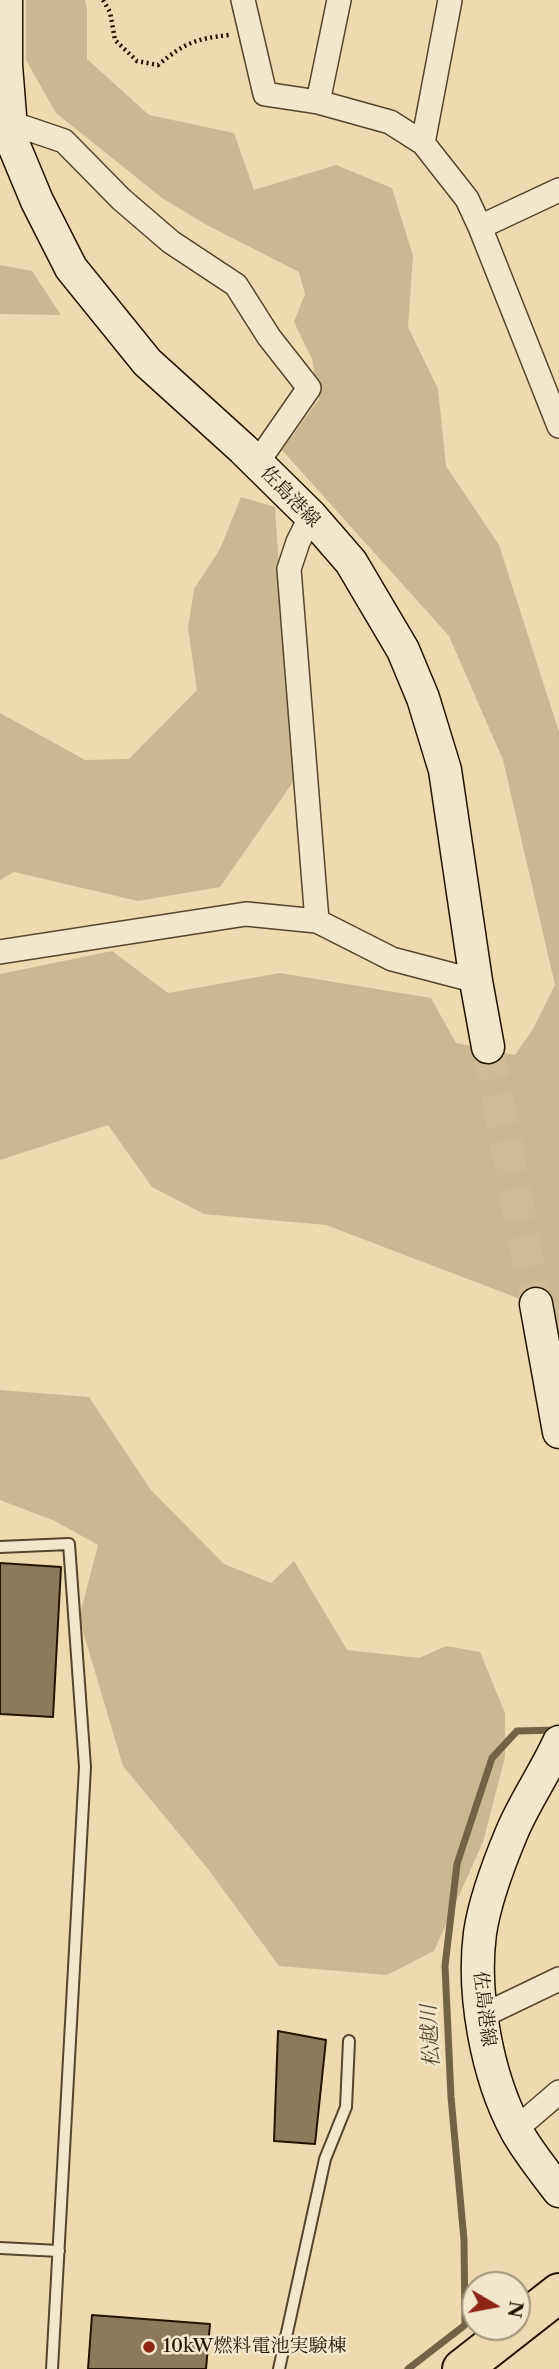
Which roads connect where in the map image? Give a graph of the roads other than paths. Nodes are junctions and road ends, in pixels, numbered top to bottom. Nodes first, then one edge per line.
1 (6, 0) edge
2 (243, 0) edge
3 (339, 0) edge
4 (450, 0) edge
5 (318, 102) junction
6 (8, 133) edge
7 (423, 143) junction
8 (559, 190) edge
9 (480, 227) junction
10 (559, 426) edge
11 (257, 463) junction
12 (311, 516) junction
13 (317, 921) junction
14 (0, 952) edge
15 (476, 981) junction
16 (488, 1047) tunnel mouth
17 (536, 1304) tunnel mouth
18 (559, 1432) edge
19 (0, 1546) edge
20 (556, 1750) edge
21 (559, 1979) edge
22 (482, 2016) junction
23 (349, 2041) dead end
24 (559, 2092) edge
25 (516, 2129) junction
26 (559, 2190) edge
27 (0, 2248) edge
28 (59, 2251) junction
29 (559, 2293) edge
30 (52, 2369) edge
31 (279, 2369) edge
32 (462, 2369) edge

1 - 6 main road, 佐島港線
2 - 5 street
3 - 5 street
4 - 7 street
5 - 7 street
6 - 11 main road, 佐島港線
6 - 11 street
7 - 9 street
8 - 9 street
9 - 10 street
11 - 12 main road, 佐島港線
12 - 13 street
12 - 15 main road, 佐島港線
13 - 14 street
13 - 15 street
15 - 16 main road, 佐島港線
17 - 18 main road
19 - 28 lane
20 - 22 main road, 佐島港線
21 - 22 street
22 - 25 main road, 佐島港線
23 - 31 lane
24 - 25 street
25 - 26 main road, 佐島港線
27 - 28 lane
28 - 30 lane
29 - 32 highway

